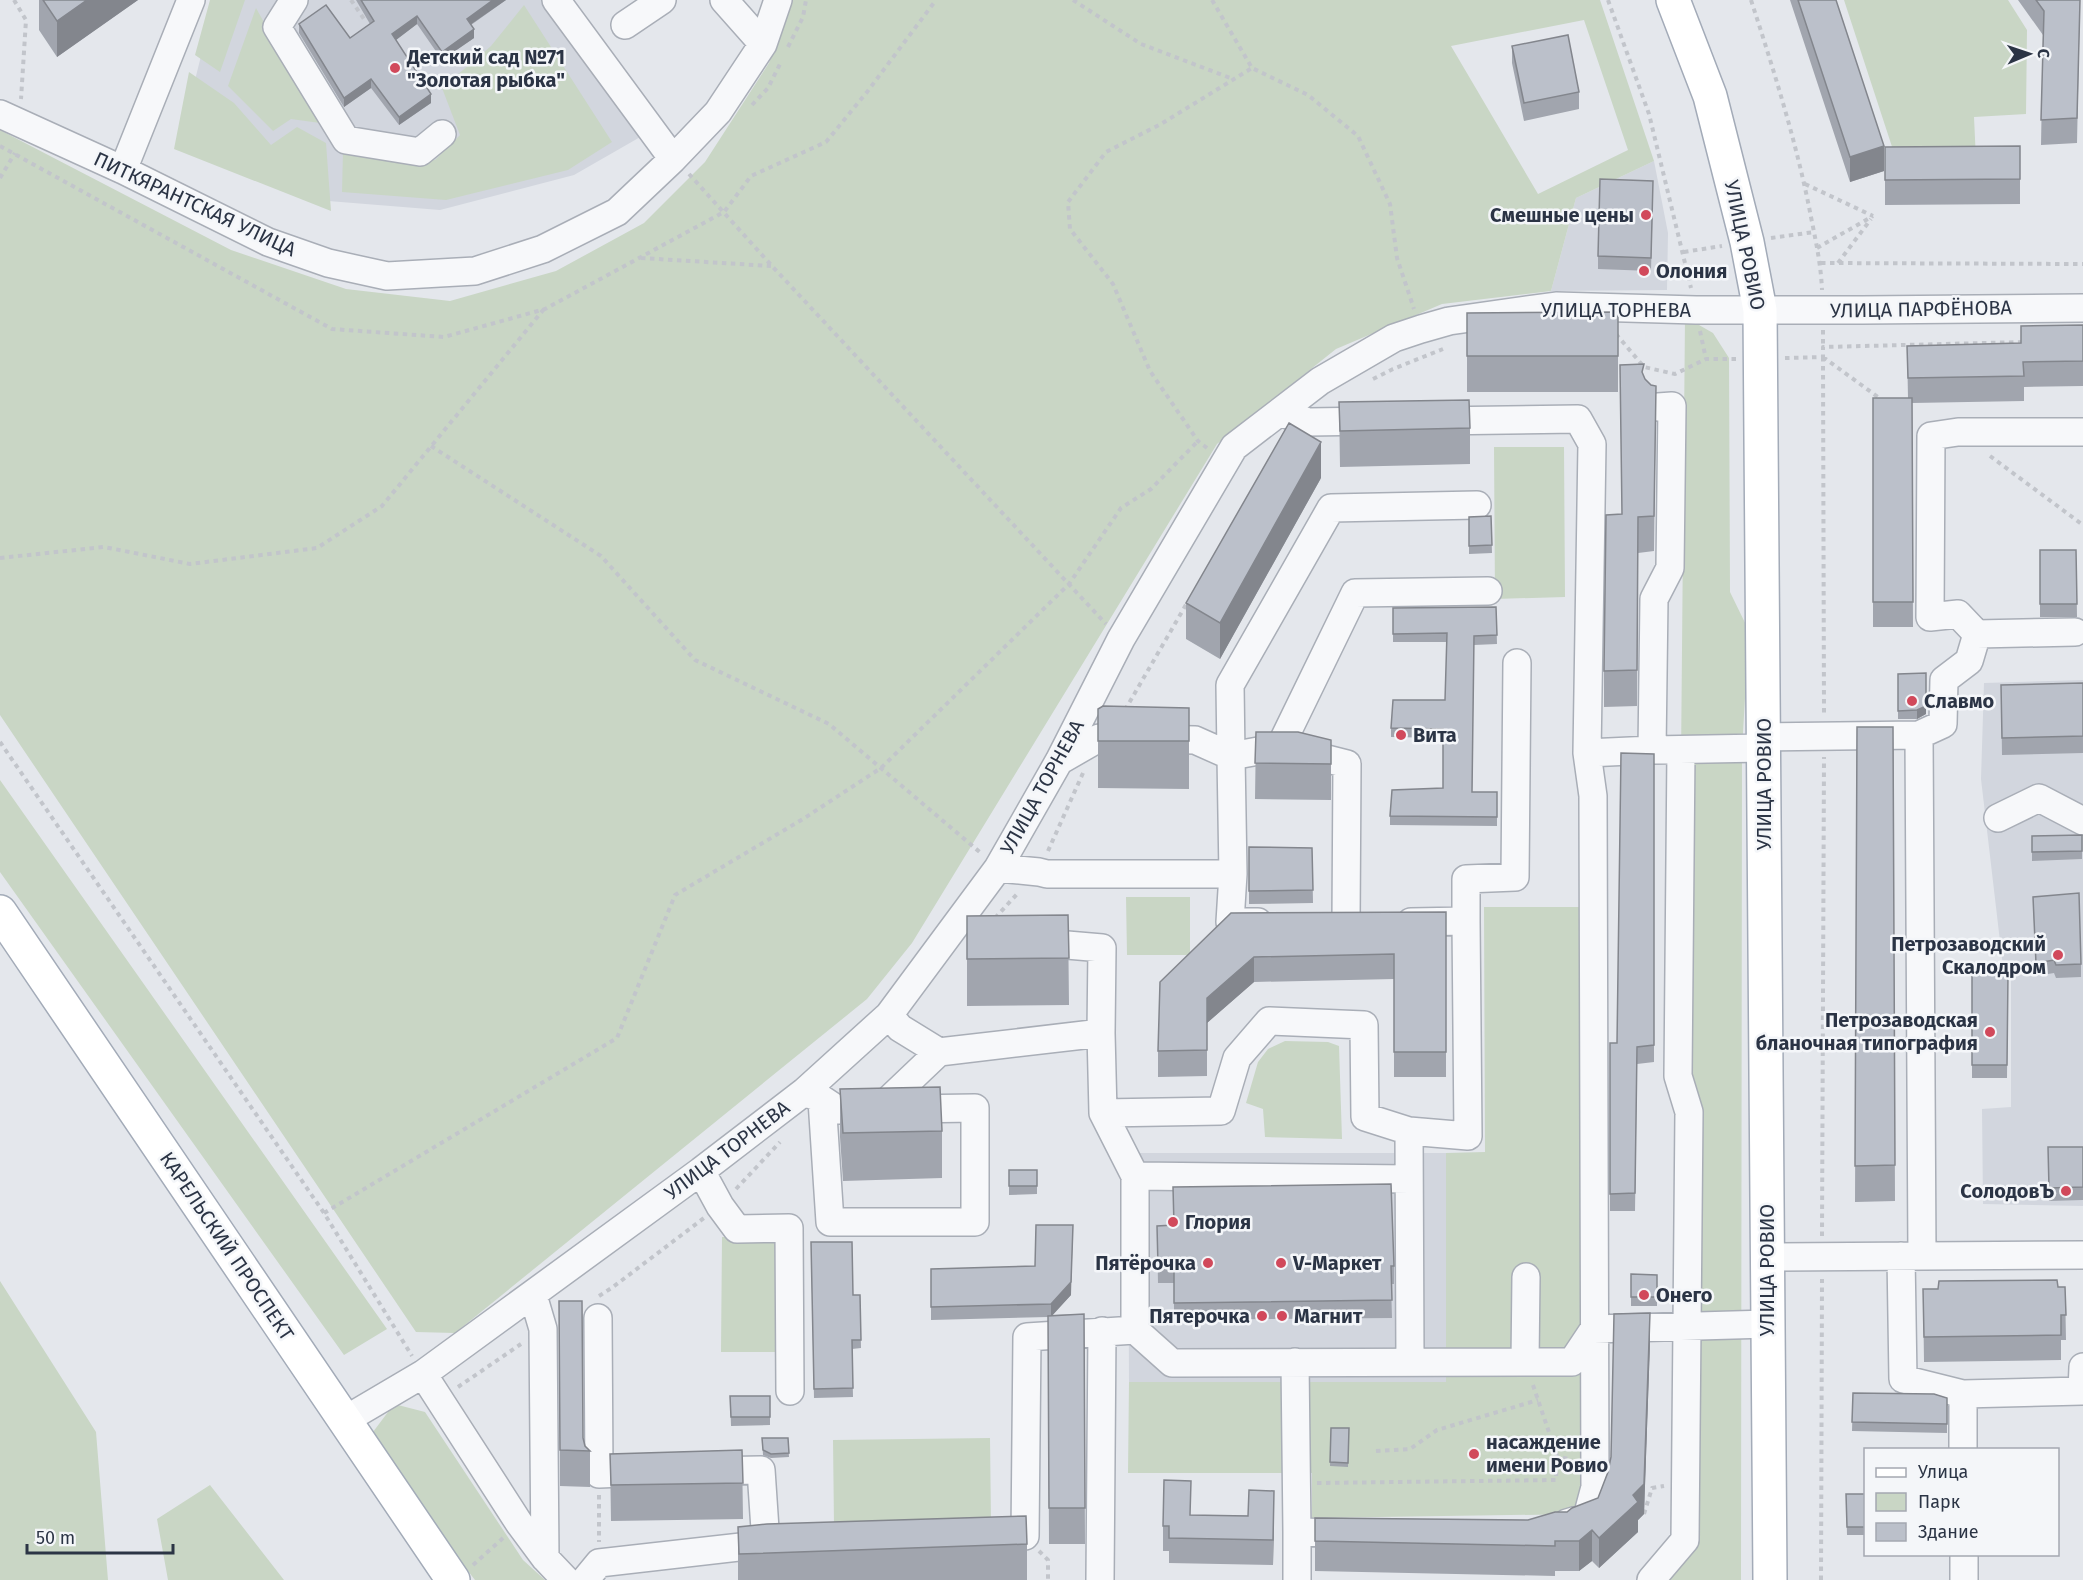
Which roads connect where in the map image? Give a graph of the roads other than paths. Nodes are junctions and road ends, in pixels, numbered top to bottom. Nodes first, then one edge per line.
1 (191, 0) edge
2 (294, 0) edge
3 (556, 0) edge
4 (662, 0) edge
5 (724, 0) edge
6 (778, 0) edge
7 (1673, 0) edge
8 (625, 26) dead end
9 (763, 44) junction
10 (10, 119) edge
11 (442, 134) dead end
12 (673, 159) junction
13 (123, 170) junction
14 (2083, 308) edge
15 (1760, 310) junction
16 (1658, 406) edge
17 (1280, 412) junction
18 (2083, 432) edge
19 (1477, 505) dead end
20 (1488, 591) dead end
21 (2075, 632) dead end
22 (1977, 634) junction
23 (1517, 663) dead end
24 (1919, 735) junction
25 (1763, 742) junction
26 (1280, 747) junction
27 (1652, 750) junction
28 (1681, 750) junction
29 (1587, 753) junction
30 (1232, 756) junction
31 (1059, 761) junction
32 (1998, 818) dead end
33 (2083, 821) edge
34 (998, 868) junction
35 (1233, 874) junction
36 (0, 912) edge
37 (1466, 921) junction
38 (1288, 922) edge
39 (950, 935) junction
40 (978, 937) edge
41 (1012, 940) edge
42 (889, 1015) junction
43 (1101, 1033) junction
44 (939, 1053) junction
45 (813, 1096) junction
46 (878, 1110) junction
47 (1103, 1113) junction
48 (1409, 1131) junction
49 (701, 1171) junction
50 (1135, 1176) junction
51 (1410, 1179) junction
52 (1912, 1256) junction
53 (2083, 1256) edge
54 (1767, 1257) junction
55 (1526, 1277) dead end
56 (533, 1295) junction
57 (598, 1318) dead end
58 (1768, 1324) junction
59 (1686, 1326) junction
60 (1594, 1329) junction
61 (1135, 1330) junction
62 (1102, 1331) junction
63 (1410, 1361) junction
64 (1295, 1362) junction
65 (1525, 1362) junction
66 (2083, 1367) edge
67 (423, 1374) junction
68 (790, 1391) dead end
69 (1963, 1394) junction
70 (345, 1420) junction
71 (1963, 1448) edge
72 (1548, 1528) edge
73 (1297, 1532) junction
74 (1378, 1533) edge
75 (990, 1537) edge
76 (813, 1542) edge
77 (766, 1544) junction
78 (1964, 1556) edge
79 (544, 1558) junction
80 (592, 1571) edge
81 (462, 1573) edge
82 (566, 1580) edge
83 (1100, 1580) edge
84 (1297, 1580) edge
85 (1651, 1580) edge
86 (1770, 1580) edge
87 (1964, 1580) edge

1 - 13 street
2 - 11 street
3 - 12 street
4 - 8 street
5 - 9 street
6 - 9 street, ПИТКЯРАНТСКАЯ УЛИЦА
7 - 15 main road, УЛИЦА РОВИО
9 - 12 street, ПИТКЯРАНТСКАЯ УЛИЦА
10 - 13 street, ПИТКЯРАНТСКАЯ УЛИЦА
12 - 13 street, ПИТКЯРАНТСКАЯ УЛИЦА
14 - 15 street, УЛИЦА ПАРФЁНОВА
15 - 17 street, УЛИЦА ТОРНЕВА
15 - 25 main road, УЛИЦА РОВИО
16 - 27 street
17 - 29 street
17 - 31 street, УЛИЦА ТОРНЕВА
18 - 22 street
19 - 30 street
20 - 26 street
21 - 22 street
22 - 24 street
23 - 37 street
24 - 25 street
24 - 52 street
25 - 28 street
25 - 54 main road, УЛИЦА РОВИО
26 - 30 street
26 - 37 street
27 - 28 street
27 - 29 street
28 - 59 street
29 - 60 street
30 - 31 street
30 - 35 street
31 - 34 street, УЛИЦА ТОРНЕВА
32 - 33 street
34 - 35 street
34 - 39 street, УЛИЦА ТОРНЕВА
35 - 38 street
36 - 70 main road, КАРЕЛЬСКИЙ ПРОСПЕКТ
37 - 48 street
39 - 40 street
39 - 42 street, УЛИЦА ТОРНЕВА
41 - 43 street
42 - 44 street
42 - 45 street, УЛИЦА ТОРНЕВА
43 - 44 street
43 - 47 street
44 - 46 street
45 - 46 street
45 - 46 street
45 - 49 street, УЛИЦА ТОРНЕВА
47 - 48 street
47 - 50 street
48 - 51 street
49 - 56 street, УЛИЦА ТОРНЕВА
49 - 68 street
50 - 51 street
50 - 61 street
51 - 63 street
52 - 53 street
52 - 54 street
52 - 69 street
54 - 58 main road, УЛИЦА РОВИО
55 - 65 street
56 - 67 street, УЛИЦА ТОРНЕВА
56 - 79 street
57 - 77 street
58 - 59 street
58 - 86 main road, УЛИЦА РОВИО
59 - 60 street
59 - 85 street
60 - 65 street
60 - 72 street
61 - 62 street
61 - 64 street
62 - 75 street
62 - 83 street
63 - 64 street
63 - 65 street
64 - 73 street
66 - 69 street
67 - 70 street, УЛИЦА ТОРНЕВА
67 - 79 street
69 - 71 street
70 - 81 main road, КАРЕЛЬСКИЙ ПРОСПЕКТ
73 - 74 street
73 - 84 street
76 - 77 street
77 - 80 street
78 - 87 street
79 - 82 street

